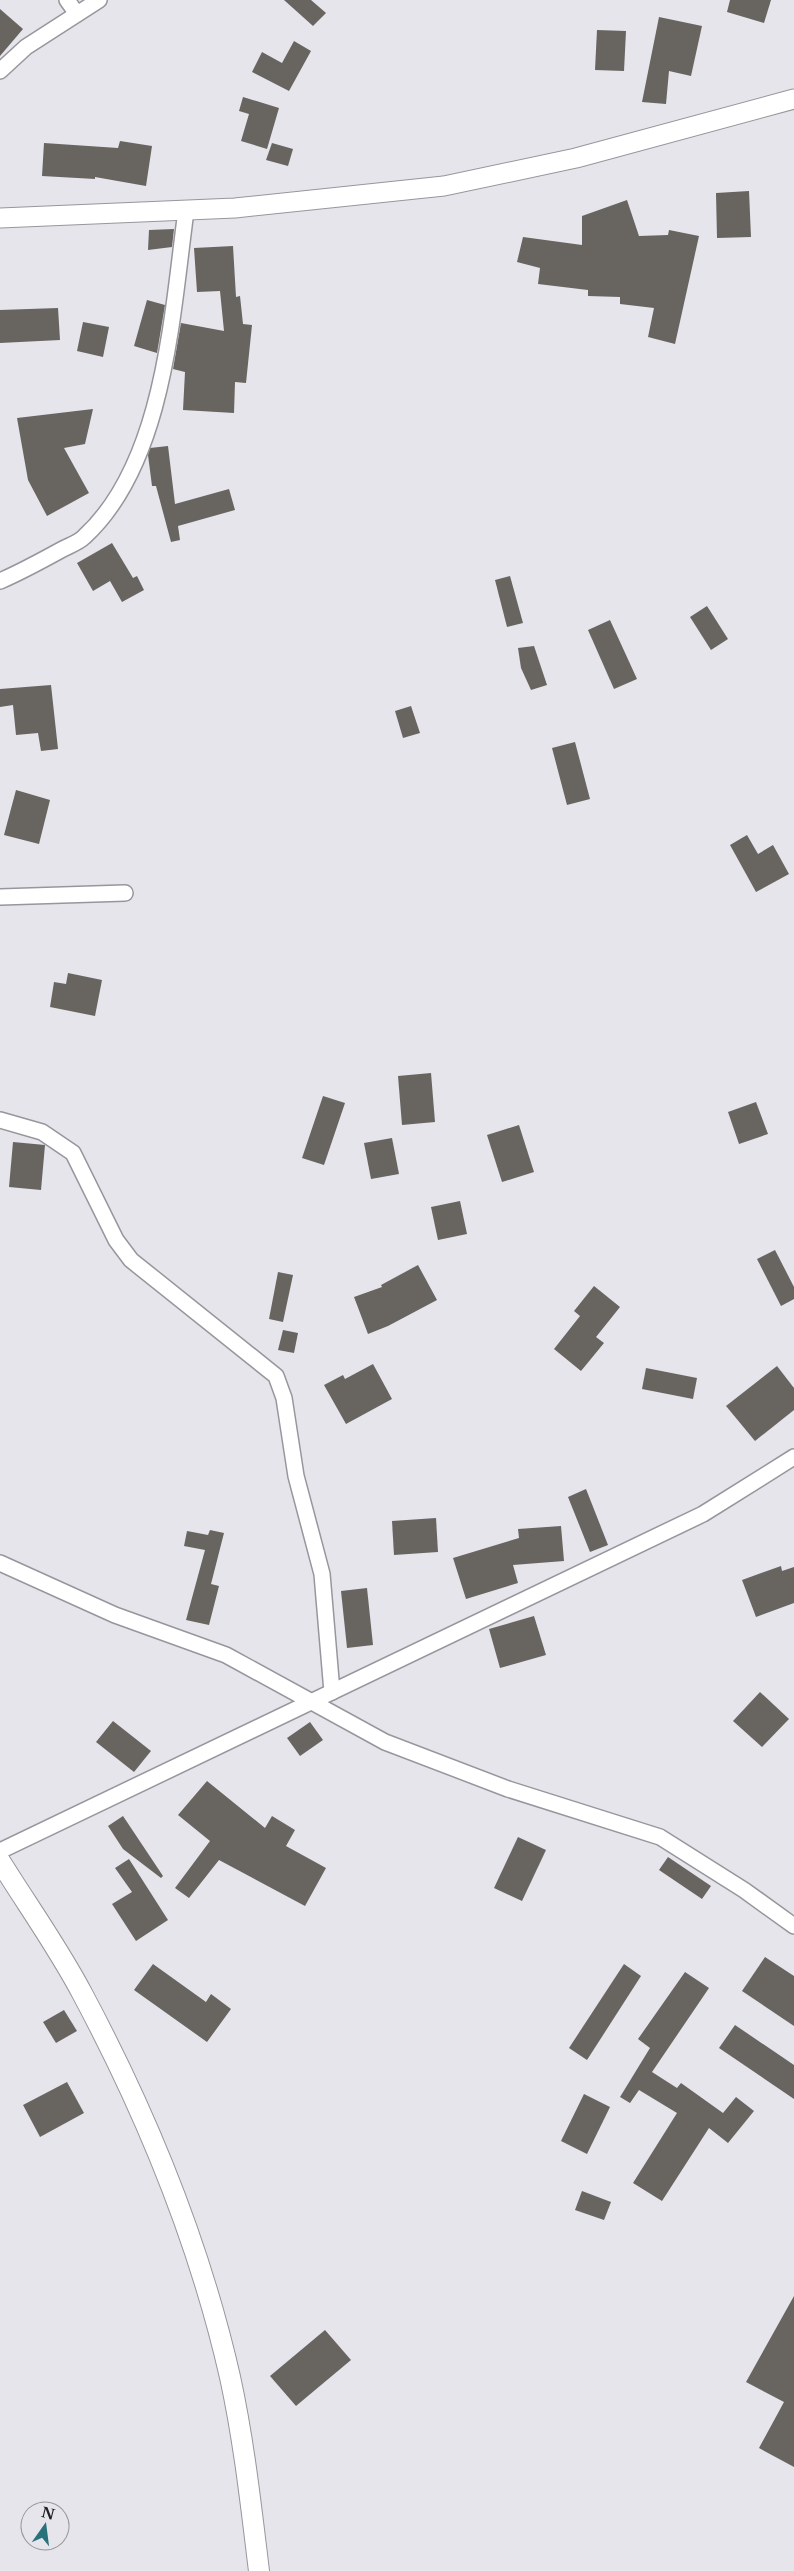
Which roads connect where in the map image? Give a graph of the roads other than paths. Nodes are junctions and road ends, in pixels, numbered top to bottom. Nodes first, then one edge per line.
1 (67, 0) edge
2 (99, 0) edge
3 (77, 14) junction
4 (0, 71) edge
5 (794, 99) edge
6 (186, 211) junction
7 (0, 218) edge
8 (0, 581) edge
9 (125, 893) dead end
10 (0, 898) edge
11 (0, 1120) edge
12 (794, 1457) edge
13 (0, 1563) edge
14 (332, 1692) junction
15 (312, 1702) junction
16 (0, 1851) edge
17 (0, 1862) edge
18 (794, 1926) edge
19 (259, 2571) edge

1 - 3 street
2 - 3 street
3 - 4 street
5 - 6 street
6 - 7 street
6 - 8 street
9 - 10 street
11 - 14 street
12 - 14 street
13 - 15 street
14 - 15 street
15 - 16 street
15 - 18 street
17 - 19 main road

